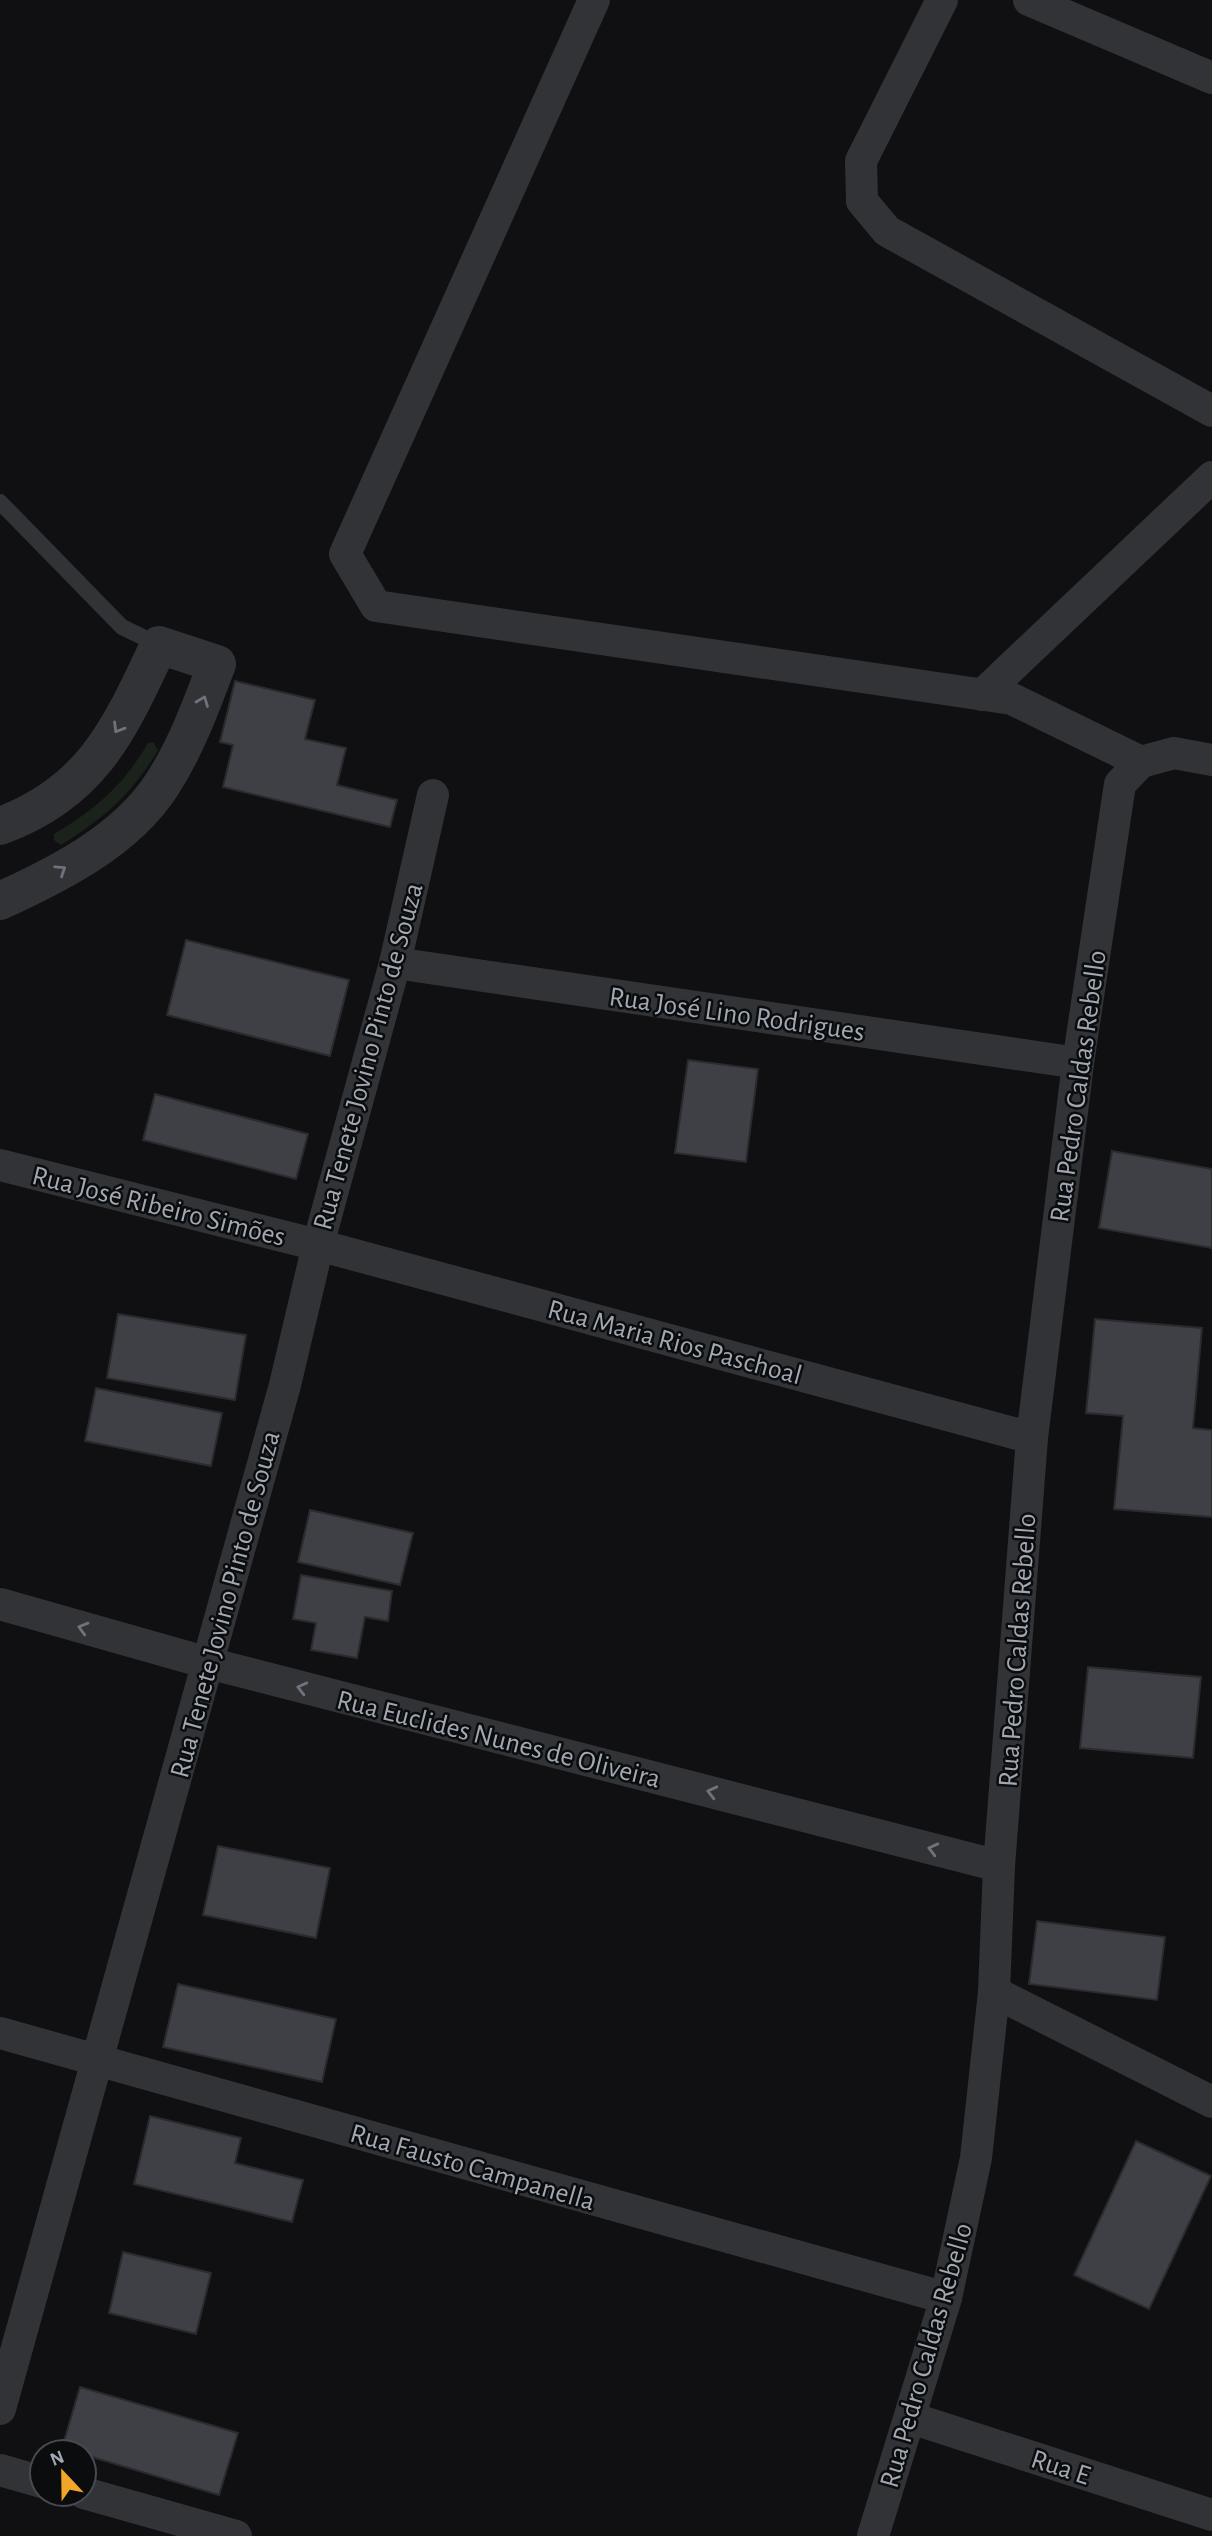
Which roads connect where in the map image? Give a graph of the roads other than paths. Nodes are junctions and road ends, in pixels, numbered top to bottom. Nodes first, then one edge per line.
1 (594, 0) edge
2 (942, 0) edge
3 (1030, 0) edge
4 (1212, 78) edge
5 (1212, 411) edge
6 (1212, 477) edge
7 (0, 502) edge
8 (159, 645) junction
9 (982, 695) junction
10 (1212, 760) edge
11 (1141, 762) junction
12 (433, 795) dead end
13 (0, 827) edge
14 (0, 901) edge
15 (395, 963) junction
16 (1078, 1063) junction
17 (0, 1165) edge
18 (318, 1245) junction
19 (1032, 1438) junction
20 (0, 1604) edge
21 (208, 1663) junction
22 (999, 1866) junction
23 (993, 1993) junction
24 (0, 2033) edge
25 (99, 2061) junction
26 (1212, 2102) edge
27 (946, 2298) junction
28 (0, 2409) edge
29 (911, 2418) junction
30 (0, 2470) edge
31 (28, 2478) edge
32 (98, 2497) edge
33 (1212, 2514) edge
34 (236, 2536) edge
35 (873, 2536) edge
36 (1205, 2536) edge

1 - 9 street
2 - 5 street
3 - 4 street
6 - 9 street
7 - 8 lane
8 -> 13 street
14 -> 8 street
9 - 11 street
10 - 11 street
11 - 16 street, Rua Pedro Caldas Rebello
12 - 15 street, Rua Tenete Jovino Pinto de Souza
15 - 16 street, Rua José Lino Rodrigues
15 - 18 street, Rua Tenete Jovino Pinto de Souza
16 - 19 street, Rua Pedro Caldas Rebello
17 - 18 street, Rua José Ribeiro Simões
18 - 19 street, Rua Maria Rios Paschoal
18 - 21 street, Rua Tenete Jovino Pinto de Souza
19 - 22 street, Rua Pedro Caldas Rebello
21 -> 20 street, Rua Euclides Nunes de Oliveira
22 -> 21 street, Rua Euclides Nunes de Oliveira
21 - 25 street, Rua Tenete Jovino Pinto de Souza
22 - 23 street, Rua Pedro Caldas Rebello
23 - 26 street
23 - 27 street, Rua Pedro Caldas Rebello
24 - 25 street, Rua Fausto Campanella
25 - 27 street, Rua Fausto Campanella
25 - 28 street, Rua Tenete Jovino Pinto de Souza
27 - 29 street, Rua Pedro Caldas Rebello
29 - 33 street, Rua E
29 - 35 street, Rua Pedro Caldas Rebello
30 - 31 street
32 - 34 street
33 - 36 street

